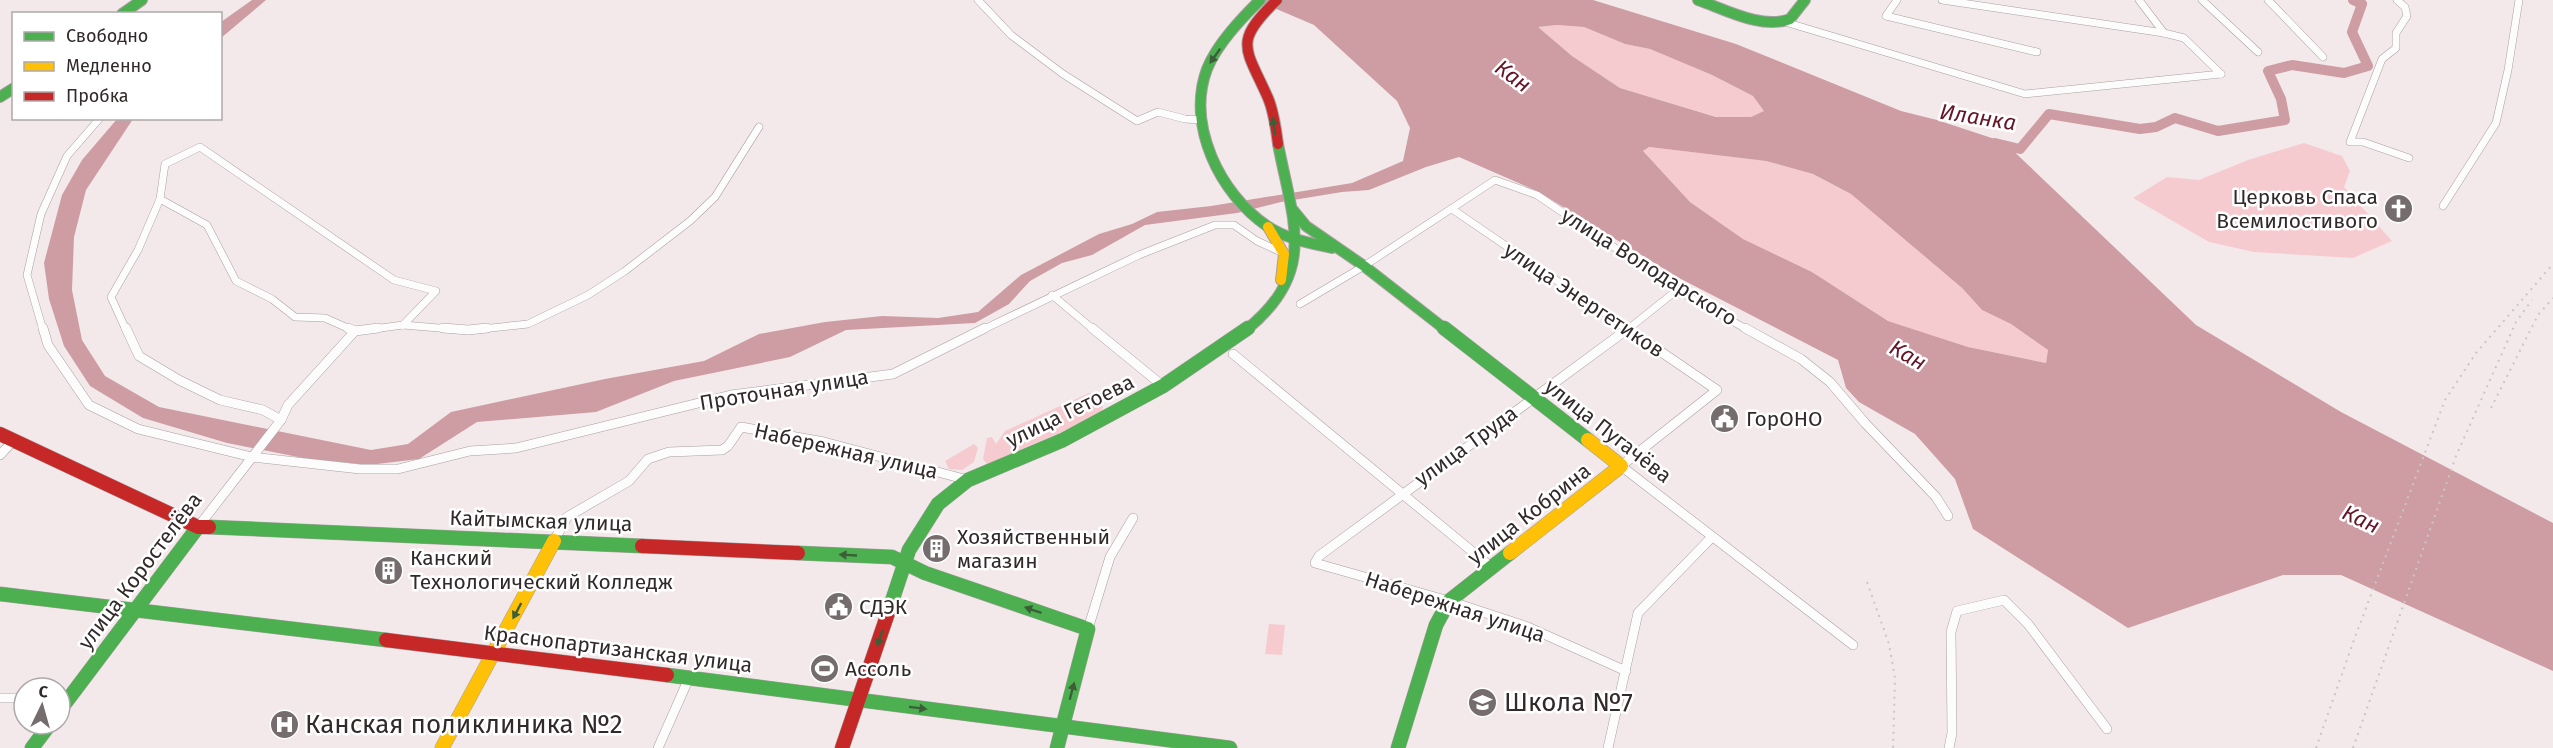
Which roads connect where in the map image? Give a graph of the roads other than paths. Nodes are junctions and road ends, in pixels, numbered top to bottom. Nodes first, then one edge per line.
1 (142, 0) edge
2 (978, 0) edge
3 (1260, 0) edge
4 (1276, 0) edge
5 (1698, 0) edge
6 (1805, 0) edge
7 (1898, 0) edge
8 (1942, 0) edge
9 (2139, 0) edge
10 (2202, 0) edge
11 (2268, 0) edge
12 (2397, 0) edge
13 (2519, 0) edge
14 (1256, 11) junction
15 (125, 12) edge
16 (1785, 22) junction
17 (2164, 33) junction
18 (2037, 52) dead end
19 (2258, 52) dead end
20 (2323, 57) dead end
21 (2221, 74) joint
22 (98, 120) edge
23 (1200, 120) junction
24 (759, 127) dead end
25 (2409, 158) dead end
26 (160, 199) junction
27 (2443, 206) dead end
28 (1292, 209) junction
29 (1452, 209) junction
30 (1267, 226) junction
31 (1296, 240) junction
32 (1338, 250) junction
33 (1283, 253) junction
34 (1364, 266) junction
35 (1677, 290) junction
36 (1052, 295) junction
37 (1300, 304) dead end
38 (1270, 306) junction
39 (403, 325) junction
40 (1628, 330) junction
41 (355, 331) junction
42 (1233, 354) dead end
43 (1163, 386) junction
44 (1717, 390) joint
45 (1533, 397) junction
46 (281, 420) junction
47 (0, 434) edge
48 (14, 441) junction
49 (0, 455) edge
50 (252, 457) junction
51 (1621, 466) junction
52 (968, 480) junction
53 (1401, 492) junction
54 (1948, 516) dead end
55 (1133, 518) dead end
56 (198, 527) junction
57 (1712, 537) junction
58 (555, 541) junction
59 (905, 563) junction
60 (1315, 563) joint
61 (1491, 567) junction
62 (0, 594) edge
63 (1449, 601) junction
64 (136, 610) junction
65 (1088, 629) junction
66 (1853, 645) dead end
67 (494, 653) junction
68 (1626, 671) junction
69 (689, 678) junction
70 (72, 688) edge
71 (860, 700) junction
72 (1062, 726) junction
73 (2107, 729) dead end
74 (442, 748) edge
75 (658, 748) edge
76 (842, 748) edge
77 (1057, 748) edge
78 (1230, 748) edge
79 (1398, 748) edge
80 (1608, 748) edge
81 (1949, 748) edge

1 - 15 street
2 - 23 street
3 - 14 street
4 - 14 street
5 - 16 street
6 - 16 street
7 - 18 street
8 - 17 street
9 - 17 street
10 - 19 street
11 - 20 street
12 - 25 street
13 - 27 street
14 -> 23 street
28 -> 14 street
16 - 21 street
17 - 21 street
22 - 50 street
23 - 30 street
24 - 39 street
26 - 39 street
26 - 41 street
26 - 46 street
28 - 31 street
28 - 32 street
29 - 34 street
29 - 35 street, улица Володарского
29 - 40 street, улица Энергетиков
30 - 31 street
30 - 33 street
31 - 32 street
31 - 38 street
32 - 34 street, улица Пугачёва
33 - 36 street, Проточная улица
33 - 38 street
34 - 37 street
34 - 45 street, улица Пугачёва
35 - 40 street, улица Труда
35 - 54 street, улица Володарского
36 - 43 street
36 - 50 street, Проточная улица
38 - 43 street, улица Гетоева
39 - 41 street
40 - 44 street, улица Энергетиков
40 - 45 street, улица Труда
41 - 46 street, улица Коростелёва
42 - 53 street
43 - 52 street, улица Гетоева
44 - 51 street, улица Кобрина
45 - 51 street, улица Пугачёва
45 - 53 street, улица Труда
46 - 50 street, улица Коростелёва
47 - 48 street, Кайтымская улица
48 - 49 street
48 - 56 street, Кайтымская улица
50 - 56 street, улица Коростелёва
51 - 57 street, улица Пугачёва
51 - 61 street, улица Кобрина
52 - 58 street, Набережная улица
52 - 59 street, улица Гетоева
53 - 60 street, улица Труда
53 - 61 street
55 - 65 street
56 - 58 street, Кайтымская улица
56 - 64 street, улица Коростелёва
57 - 66 street, улица Пугачёва
57 - 68 street
59 -> 58 street, Кайтымская улица
58 -> 67 street
65 -> 59 street, Кайтымская улица
59 -> 71 street, улица Гетоева
60 - 63 street, Набережная улица
61 - 63 street, улица Кобрина
62 - 64 street, Краснопартизанская улица
63 - 68 street, Набережная улица
63 - 79 street
64 - 67 street, Краснопартизанская улица
64 - 70 street, улица Коростелёва
72 -> 65 street
67 - 69 street, Краснопартизанская улица
67 - 74 street
68 - 80 street
69 - 71 street, Краснопартизанская улица
69 - 75 street
71 -> 72 street, Краснопартизанская улица
71 - 76 street, улица Гетоева
72 - 77 street
72 - 78 street, Краснопартизанская улица
73 - 81 street

